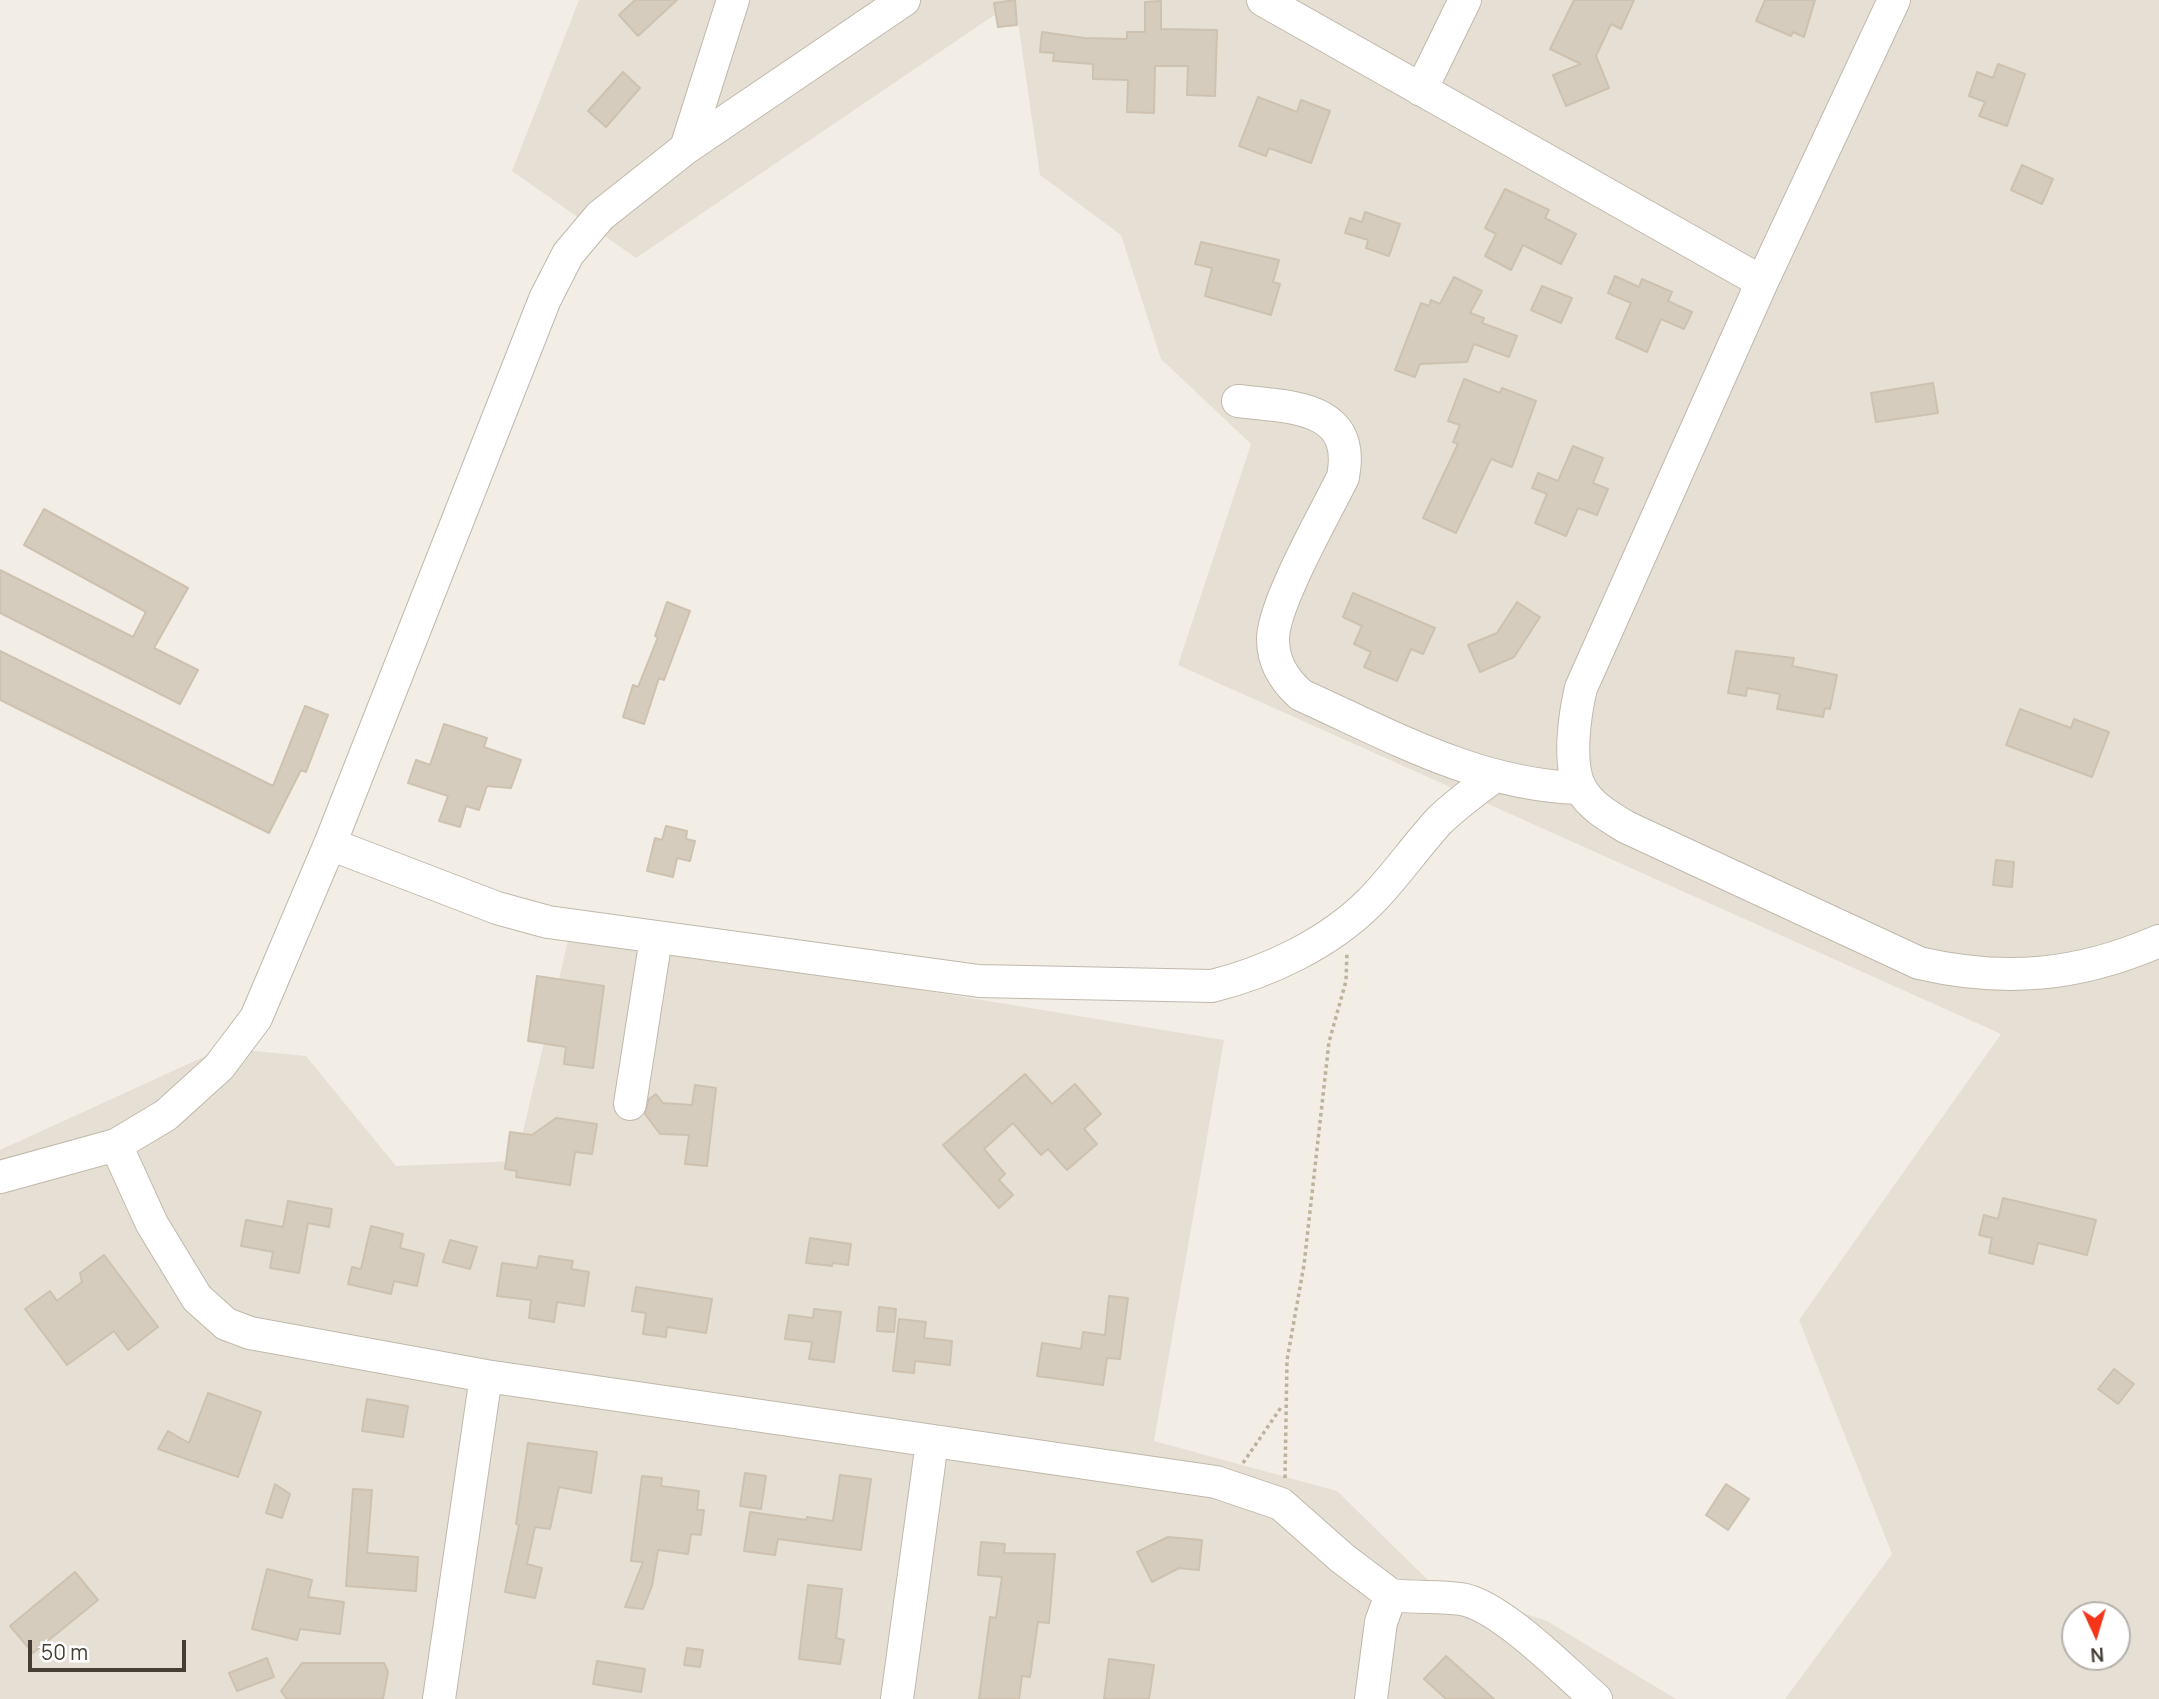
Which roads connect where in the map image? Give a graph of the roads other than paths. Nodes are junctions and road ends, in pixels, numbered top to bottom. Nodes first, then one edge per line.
1 (733, 0) edge
2 (904, 0) edge
3 (1263, 0) edge
4 (1465, 0) edge
5 (1894, 0) edge
6 (1421, 90) junction
7 (685, 148) junction
8 (1762, 282) junction
9 (1238, 401) dead end
10 (1493, 777) junction
11 (1579, 788) junction
12 (330, 844) junction
13 (656, 937) junction
14 (2159, 941) edge
15 (630, 1104) dead end
16 (116, 1144) junction
17 (0, 1177) edge
18 (486, 1376) junction
19 (932, 1442) junction
20 (1391, 1595) junction
21 (439, 1699) edge
22 (897, 1699) edge
23 (1371, 1699) edge
24 (1596, 1699) edge

1 - 7 street
2 - 7 street
3 - 6 street
4 - 6 street
5 - 8 street
6 - 8 street
7 - 12 street
8 - 11 street
9 - 10 street
10 - 11 street
10 - 13 street
11 - 14 street
12 - 13 street
12 - 16 street
13 - 15 street
16 - 17 street
16 - 18 street
18 - 19 street
18 - 21 street
19 - 20 street
19 - 22 street
20 - 23 street
20 - 24 street

